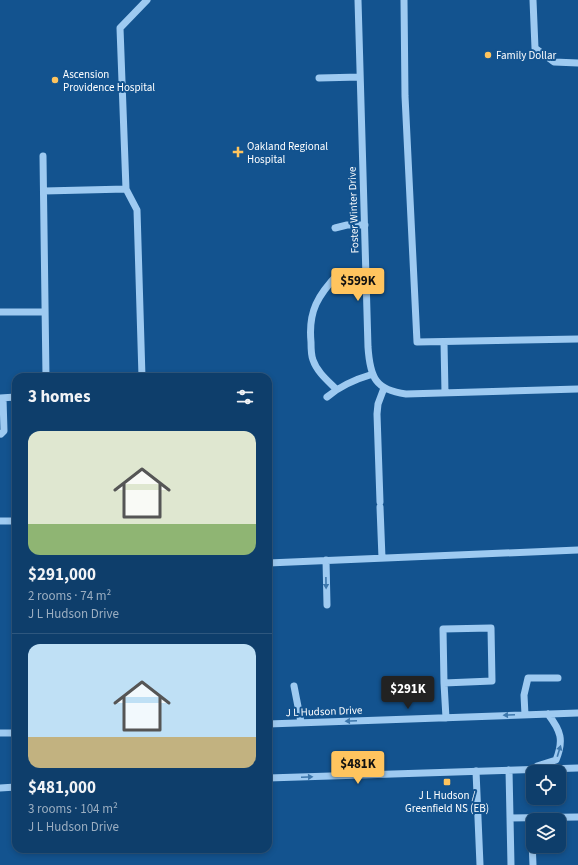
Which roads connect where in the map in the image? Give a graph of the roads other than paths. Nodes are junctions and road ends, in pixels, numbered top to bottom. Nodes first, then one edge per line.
1 (147, 0) edge
2 (358, 0) edge
3 (404, 0) edge
4 (533, 0) edge
5 (578, 63) edge
6 (360, 77) junction
7 (319, 78) dead end
8 (43, 156) dead end
9 (126, 189) junction
10 (44, 191) junction
11 (365, 225) junction
12 (335, 228) dead end
13 (339, 273) dead end
14 (0, 312) edge
15 (45, 312) junction
16 (578, 339) edge
17 (444, 342) junction
18 (46, 373) edge
19 (142, 373) edge
20 (373, 374) junction
21 (384, 388) junction
22 (336, 389) junction
23 (578, 389) edge
24 (445, 393) junction
25 (12, 397) edge
26 (327, 397) dead end
27 (2, 398) edge
28 (1, 434) edge
29 (0, 521) edge
30 (12, 521) edge
31 (578, 550) edge
32 (382, 558) junction
33 (326, 560) junction
34 (272, 563) edge
35 (327, 605) dead end
36 (558, 678) dead end
37 (444, 683) junction
38 (294, 686) dead end
39 (578, 713) edge
40 (548, 714) junction
41 (525, 715) junction
42 (446, 718) junction
43 (301, 722) junction
44 (272, 724) edge
45 (0, 733) edge
46 (12, 733) edge
47 (12, 733) edge
48 (0, 739) edge
49 (540, 765) edge
50 (566, 768) edge
51 (578, 768) edge
52 (526, 769) edge
53 (509, 770) junction
54 (476, 771) junction
55 (272, 778) edge
56 (12, 787) edge
57 (0, 788) edge
58 (510, 818) junction
59 (526, 818) edge
60 (566, 818) edge
61 (578, 818) edge
62 (532, 853) edge
63 (480, 865) edge
64 (511, 865) edge
65 (533, 865) edge

1 - 9 street
2 - 6 street, Foster Winter Drive
3 - 17 street
4 - 5 street
6 - 7 street
6 - 11 street, Foster Winter Drive
8 - 10 street
9 - 10 street
9 - 19 street
10 - 15 street
11 - 12 street
11 - 20 street, Foster Winter Drive
13 - 22 street
14 - 15 street
15 - 18 street
16 - 17 street
17 - 24 street
20 - 21 street, Foster Winter Drive
20 - 22 street
21 - 24 street
21 - 32 street
22 - 26 street
23 - 24 street
25 - 27 street
27 - 28 street
29 - 30 street
31 - 32 street
32 - 33 street
33 - 34 street
33 -> 35 street
36 - 41 street
37 - 37 street
37 - 42 street
38 - 43 street
39 - 40 street, J L Hudson Drive
40 - 41 street, J L Hudson Drive
49 -> 40 street
41 -> 42 street, J L Hudson Drive
42 -> 43 street, J L Hudson Drive
43 - 44 street, J L Hudson Drive
45 - 46 street
47 - 48 street
50 - 51 street
52 - 53 street
53 - 54 street
53 - 58 street
55 -> 54 street
54 - 63 street
56 - 57 street
58 - 59 street
58 - 64 street
60 - 61 street
62 - 65 street

